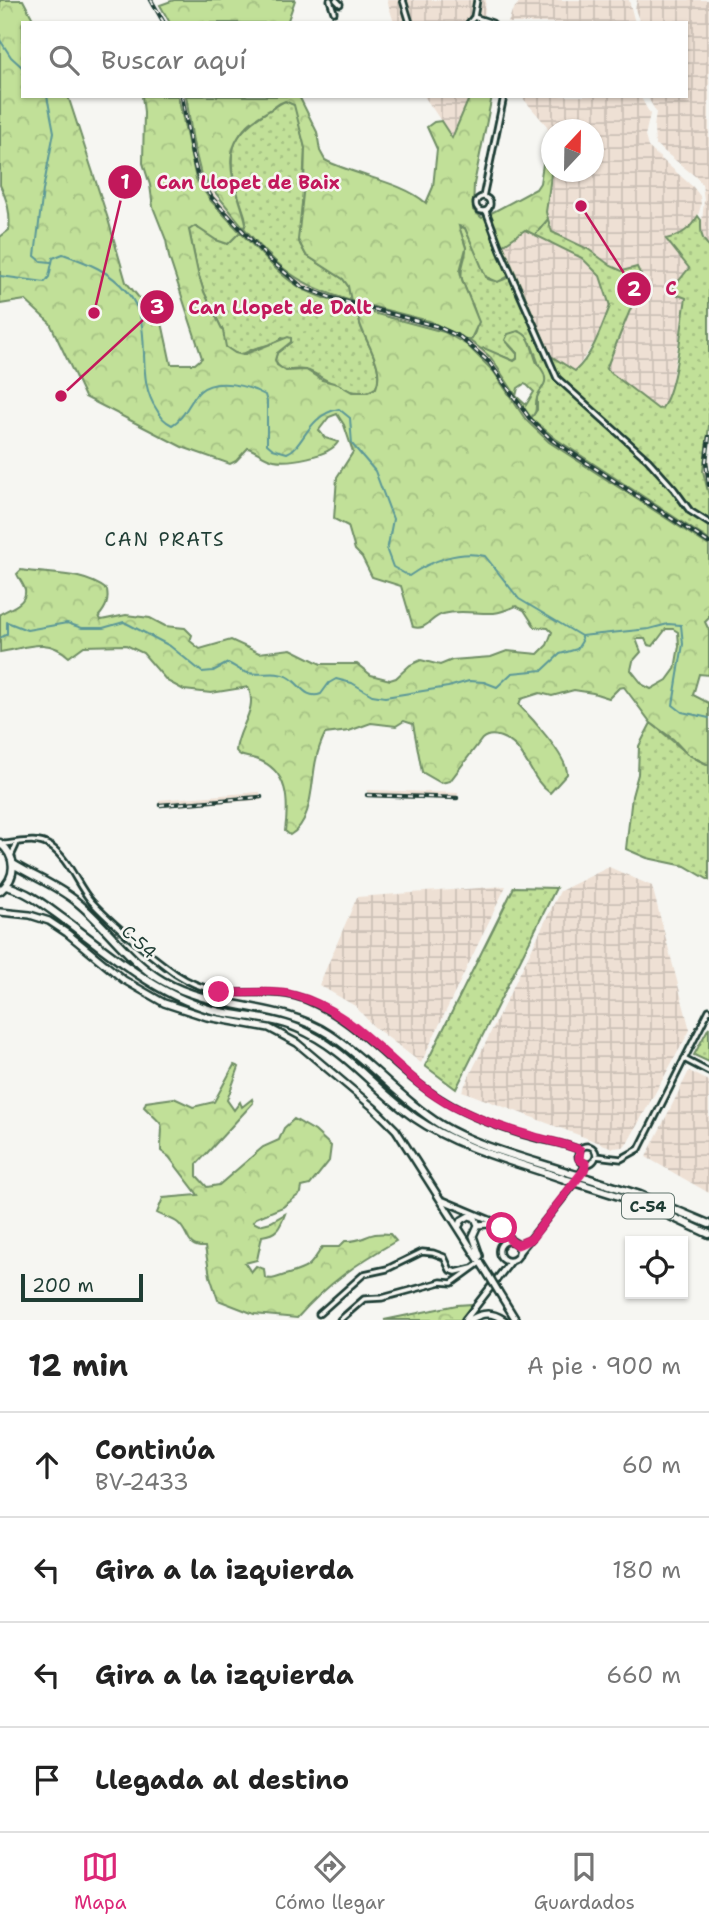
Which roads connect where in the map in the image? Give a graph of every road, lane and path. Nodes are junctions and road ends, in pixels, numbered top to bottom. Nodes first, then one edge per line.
1 (330, 0) edge
2 (336, 0) edge
3 (403, 0) edge
4 (477, 0) edge
5 (340, 4) dead end
6 (334, 12) dead end
7 (474, 17) junction
8 (409, 21) edge
9 (471, 21) edge
10 (486, 21) edge
11 (504, 98) edge
12 (483, 197) junction
13 (486, 211) junction
14 (709, 523) edge
15 (1, 843) edge
16 (17, 843) junction
17 (12, 860) junction
18 (3, 888) edge
19 (0, 912) edge
20 (709, 1011) edge
21 (684, 1059) junction
22 (709, 1072) edge
23 (580, 1150) junction
24 (596, 1156) junction
25 (586, 1164) junction
26 (569, 1176) junction
27 (586, 1181) junction
28 (442, 1200) junction
29 (709, 1224) edge
30 (478, 1225) junction
31 (459, 1226) junction
32 (504, 1230) junction
33 (709, 1234) edge
34 (531, 1239) junction
35 (514, 1243) junction
36 (503, 1244) junction
37 (519, 1253) junction
38 (503, 1259) junction
39 (480, 1261) junction
40 (511, 1261) junction
41 (472, 1268) junction
42 (502, 1273) junction
43 (319, 1314) dead end
44 (340, 1320) edge
45 (468, 1320) edge
46 (504, 1320) edge
47 (516, 1320) edge

1 - 6 street
2 - 5 street
3 - 8 street
4 - 7 street
7 - 9 street
7 - 10 street
11 - 12 street
12 - 13 street
12 - 13 street
13 - 14 street
15 - 16 street
15 - 17 highway
16 - 17 street
16 - 23 street
17 - 18 highway
17 - 26 highway, C-54 / C-54
18 - 26 highway, C-54 / C-54
19 - 28 main road
20 - 21 street
21 - 22 street
21 - 24 street
23 - 24 street
23 - 25 street
24 - 25 street
25 - 34 street
26 - 27 highway, C-54 / C-54, bridge
27 - 29 highway, C-54 / C-54
27 - 33 highway, C-54
28 - 31 main road
28 - 32 main road
30 - 31 main road
30 - 32 main road
30 - 39 main road
31 - 39 main road
32 - 35 main road
32 - 36 main road
34 - 35 street
34 - 37 street
35 - 36 main road
35 - 37 main road
36 - 38 main road
37 - 40 main road
38 - 40 main road
38 - 42 main road
39 - 41 street
39 - 47 main road, bridge
40 - 42 main road
41 - 43 street
41 - 44 street
42 - 45 main road
45 - 46 main road

